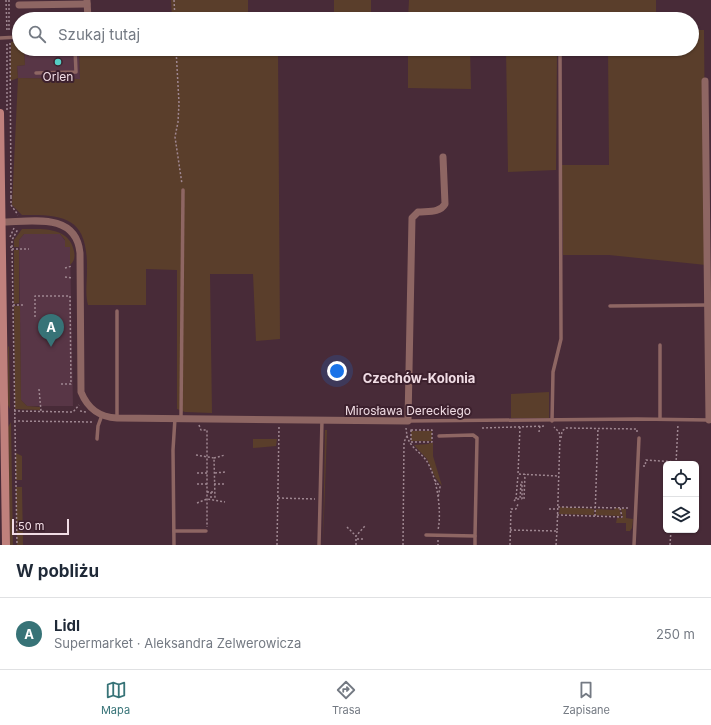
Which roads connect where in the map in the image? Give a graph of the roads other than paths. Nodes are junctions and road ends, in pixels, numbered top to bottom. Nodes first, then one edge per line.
1 (87, 2) edge
2 (19, 5) dead end
3 (88, 12) edge
4 (12, 37) edge
5 (0, 38) edge
6 (75, 56) edge
7 (560, 56) edge
8 (36, 73) dead end
9 (705, 81) dead end
10 (3, 112) edge
11 (0, 133) edge
12 (443, 156) dead end
13 (183, 190) road end
14 (1, 222) edge
15 (708, 305) junction
16 (610, 306) dead end
17 (117, 311) dead end
18 (660, 345) dead end
19 (104, 416) junction
20 (117, 418) junction
21 (178, 418) junction
22 (660, 419) junction
23 (322, 420) junction
24 (710, 420) edge
25 (552, 421) junction
26 (407, 424) junction
27 (439, 436) dead end
28 (638, 438) road end
29 (98, 439) dead end
30 (206, 529) road end
31 (174, 531) junction
32 (426, 535) dead end
33 (475, 536) junction
34 (6, 545) edge
35 (174, 545) edge
36 (319, 545) edge
37 (475, 545) edge
38 (634, 545) edge

1 - 2 street
1 - 3 street
4 - 5 lane
6 - 8 lane
7 - 25 lane
9 - 15 street
10 - 11 street
11 - 14 street
12 - 26 street
13 - 21 lane
14 - 19 street
14 - 34 street
15 - 16 lane
15 - 24 street
17 - 20 lane
18 - 22 lane
19 - 20 street, Mirosława Dereckiego
19 - 29 lane
20 - 21 street, Mirosława Dereckiego
21 - 23 street, Mirosława Dereckiego
21 - 31 lane
22 - 24 lane, Mirosława Dereckiego
22 - 25 lane, Mirosława Dereckiego
23 - 26 street, Mirosława Dereckiego
23 - 36 lane
25 - 26 lane, Mirosława Dereckiego
27 - 33 lane
28 - 38 lane
30 - 31 lane
31 - 35 lane
32 - 33 lane
33 - 37 lane

